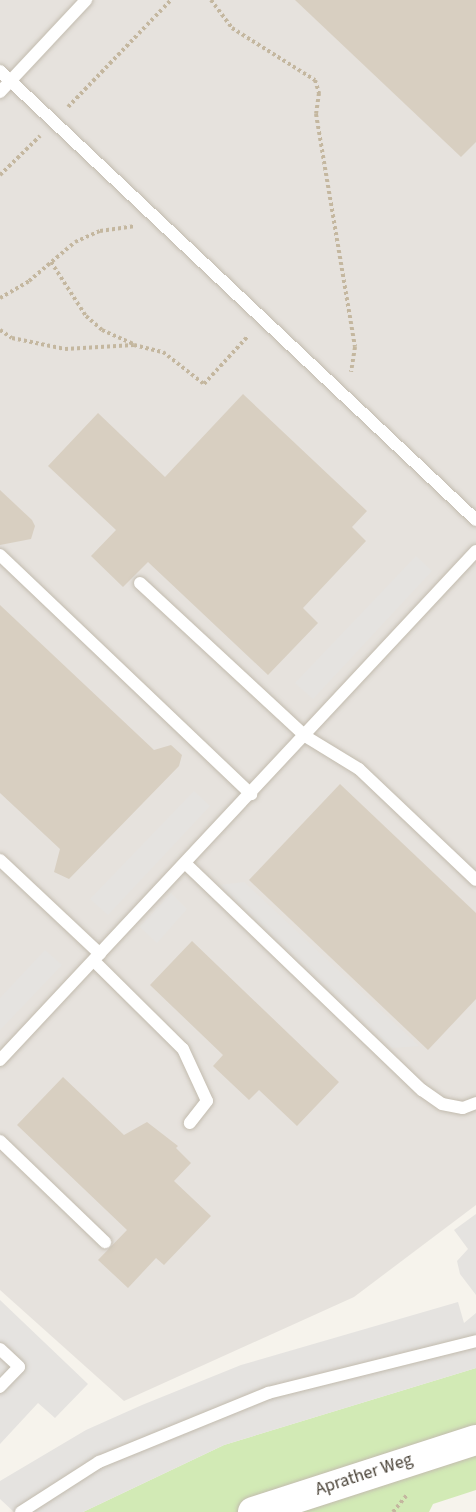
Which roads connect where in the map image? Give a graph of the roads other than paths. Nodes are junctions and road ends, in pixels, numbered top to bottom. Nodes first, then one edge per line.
1 (86, 0) edge
2 (0, 71) edge
3 (11, 81) junction
4 (0, 92) edge
5 (476, 520) edge
6 (476, 551) edge
7 (0, 555) edge
8 (140, 583) dead end
9 (305, 736) junction
10 (251, 794) junction
11 (0, 860) edge
12 (186, 864) junction
13 (476, 880) edge
14 (97, 957) junction
15 (0, 1060) edge
16 (476, 1103) edge
17 (190, 1124) dead end
18 (0, 1141) edge
19 (105, 1242) dead end
20 (476, 1341) edge
21 (0, 1349) edge
22 (0, 1387) edge
23 (476, 1440) edge
24 (21, 1512) edge
25 (253, 1512) edge

1 - 3 lane
2 - 3 lane
3 - 4 lane
3 - 5 lane
6 - 9 lane
7 - 10 lane
8 - 9 lane
9 - 10 lane
9 - 13 lane
10 - 12 lane
11 - 14 lane
12 - 14 lane
12 - 16 lane
14 - 15 lane
14 - 17 lane
18 - 19 lane
20 - 24 lane
21 - 22 lane
23 - 25 street, Aprather Weg

